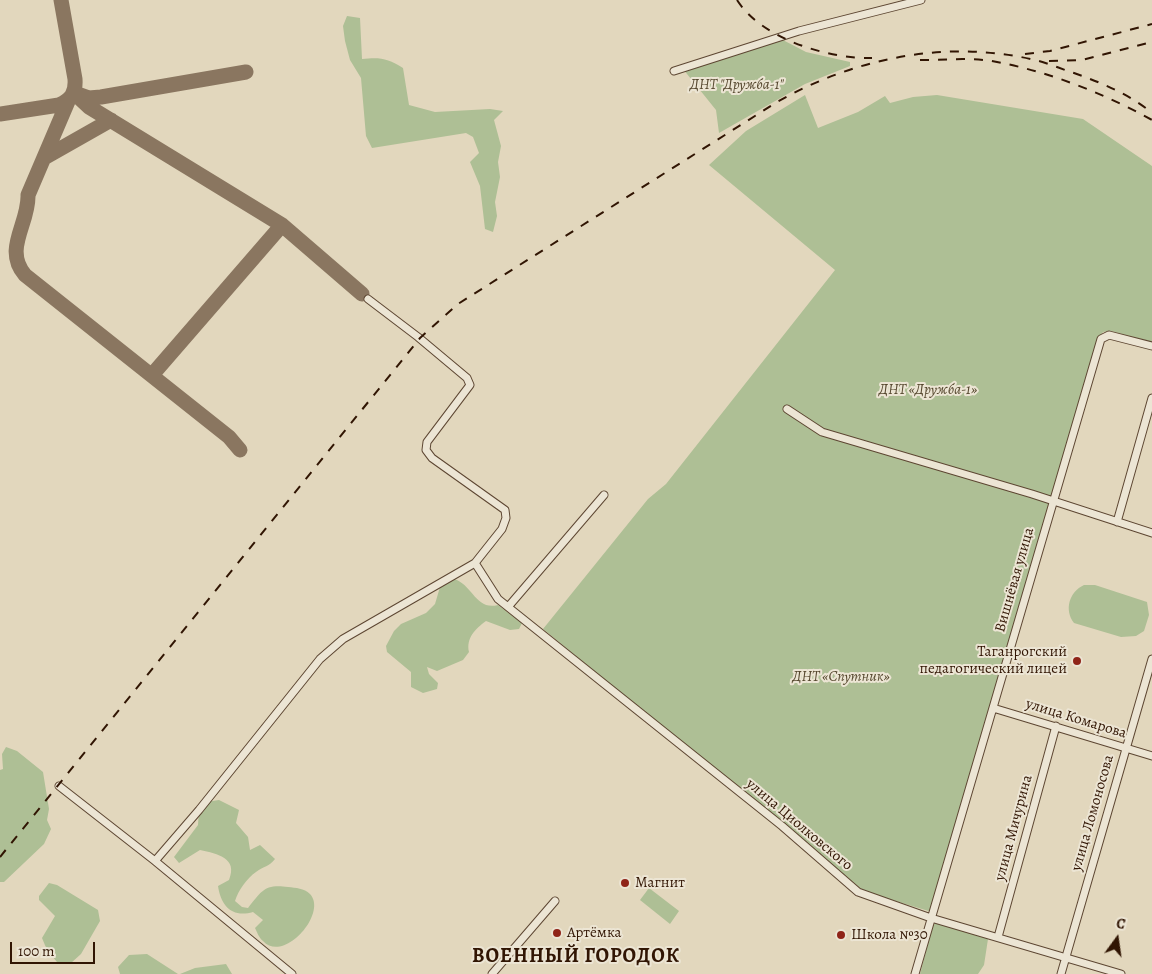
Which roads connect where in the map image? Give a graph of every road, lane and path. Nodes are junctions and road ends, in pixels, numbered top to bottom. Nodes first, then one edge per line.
1 (920, 0) edge
2 (674, 71) dead end
3 (368, 299) dead end
4 (1152, 346) edge
5 (1152, 398) edge
6 (786, 409) dead end
7 (604, 494) dead end
8 (1053, 500) junction
9 (1117, 522) junction
10 (1152, 533) edge
11 (475, 563) junction
12 (508, 607) junction
13 (1152, 659) edge
14 (993, 708) junction
15 (1056, 726) junction
16 (1126, 748) junction
17 (1152, 756) edge
18 (59, 786) dead end
19 (155, 861) junction
20 (555, 901) dead end
21 (930, 918) junction
22 (998, 937) junction
23 (1066, 956) junction
24 (292, 974) edge
25 (492, 974) edge
26 (915, 974) edge
27 (1061, 974) edge
28 (1121, 974) edge

1 - 2 street
3 - 11 street
4 - 8 street, Вишнёвая улица
5 - 9 street
6 - 8 street
7 - 12 street
8 - 9 street
8 - 14 street, Вишнёвая улица
9 - 10 street
11 - 12 street, улица Циолковского
11 - 19 street
12 - 21 street, улица Циолковского
13 - 16 street, улица Ломоносова
14 - 15 street, улица Комарова
14 - 21 street, Вишнёвая улица
15 - 16 street, улица Комарова
15 - 22 street, улица Мичурина
16 - 17 street, улица Комарова
16 - 23 street, улица Ломоносова
18 - 19 street
19 - 24 street
20 - 25 street
21 - 22 street, улица Циолковского
21 - 26 street, Вишнёвая улица
22 - 23 street, улица Циолковского
23 - 27 street, улица Ломоносова
23 - 28 street, улица Циолковского

